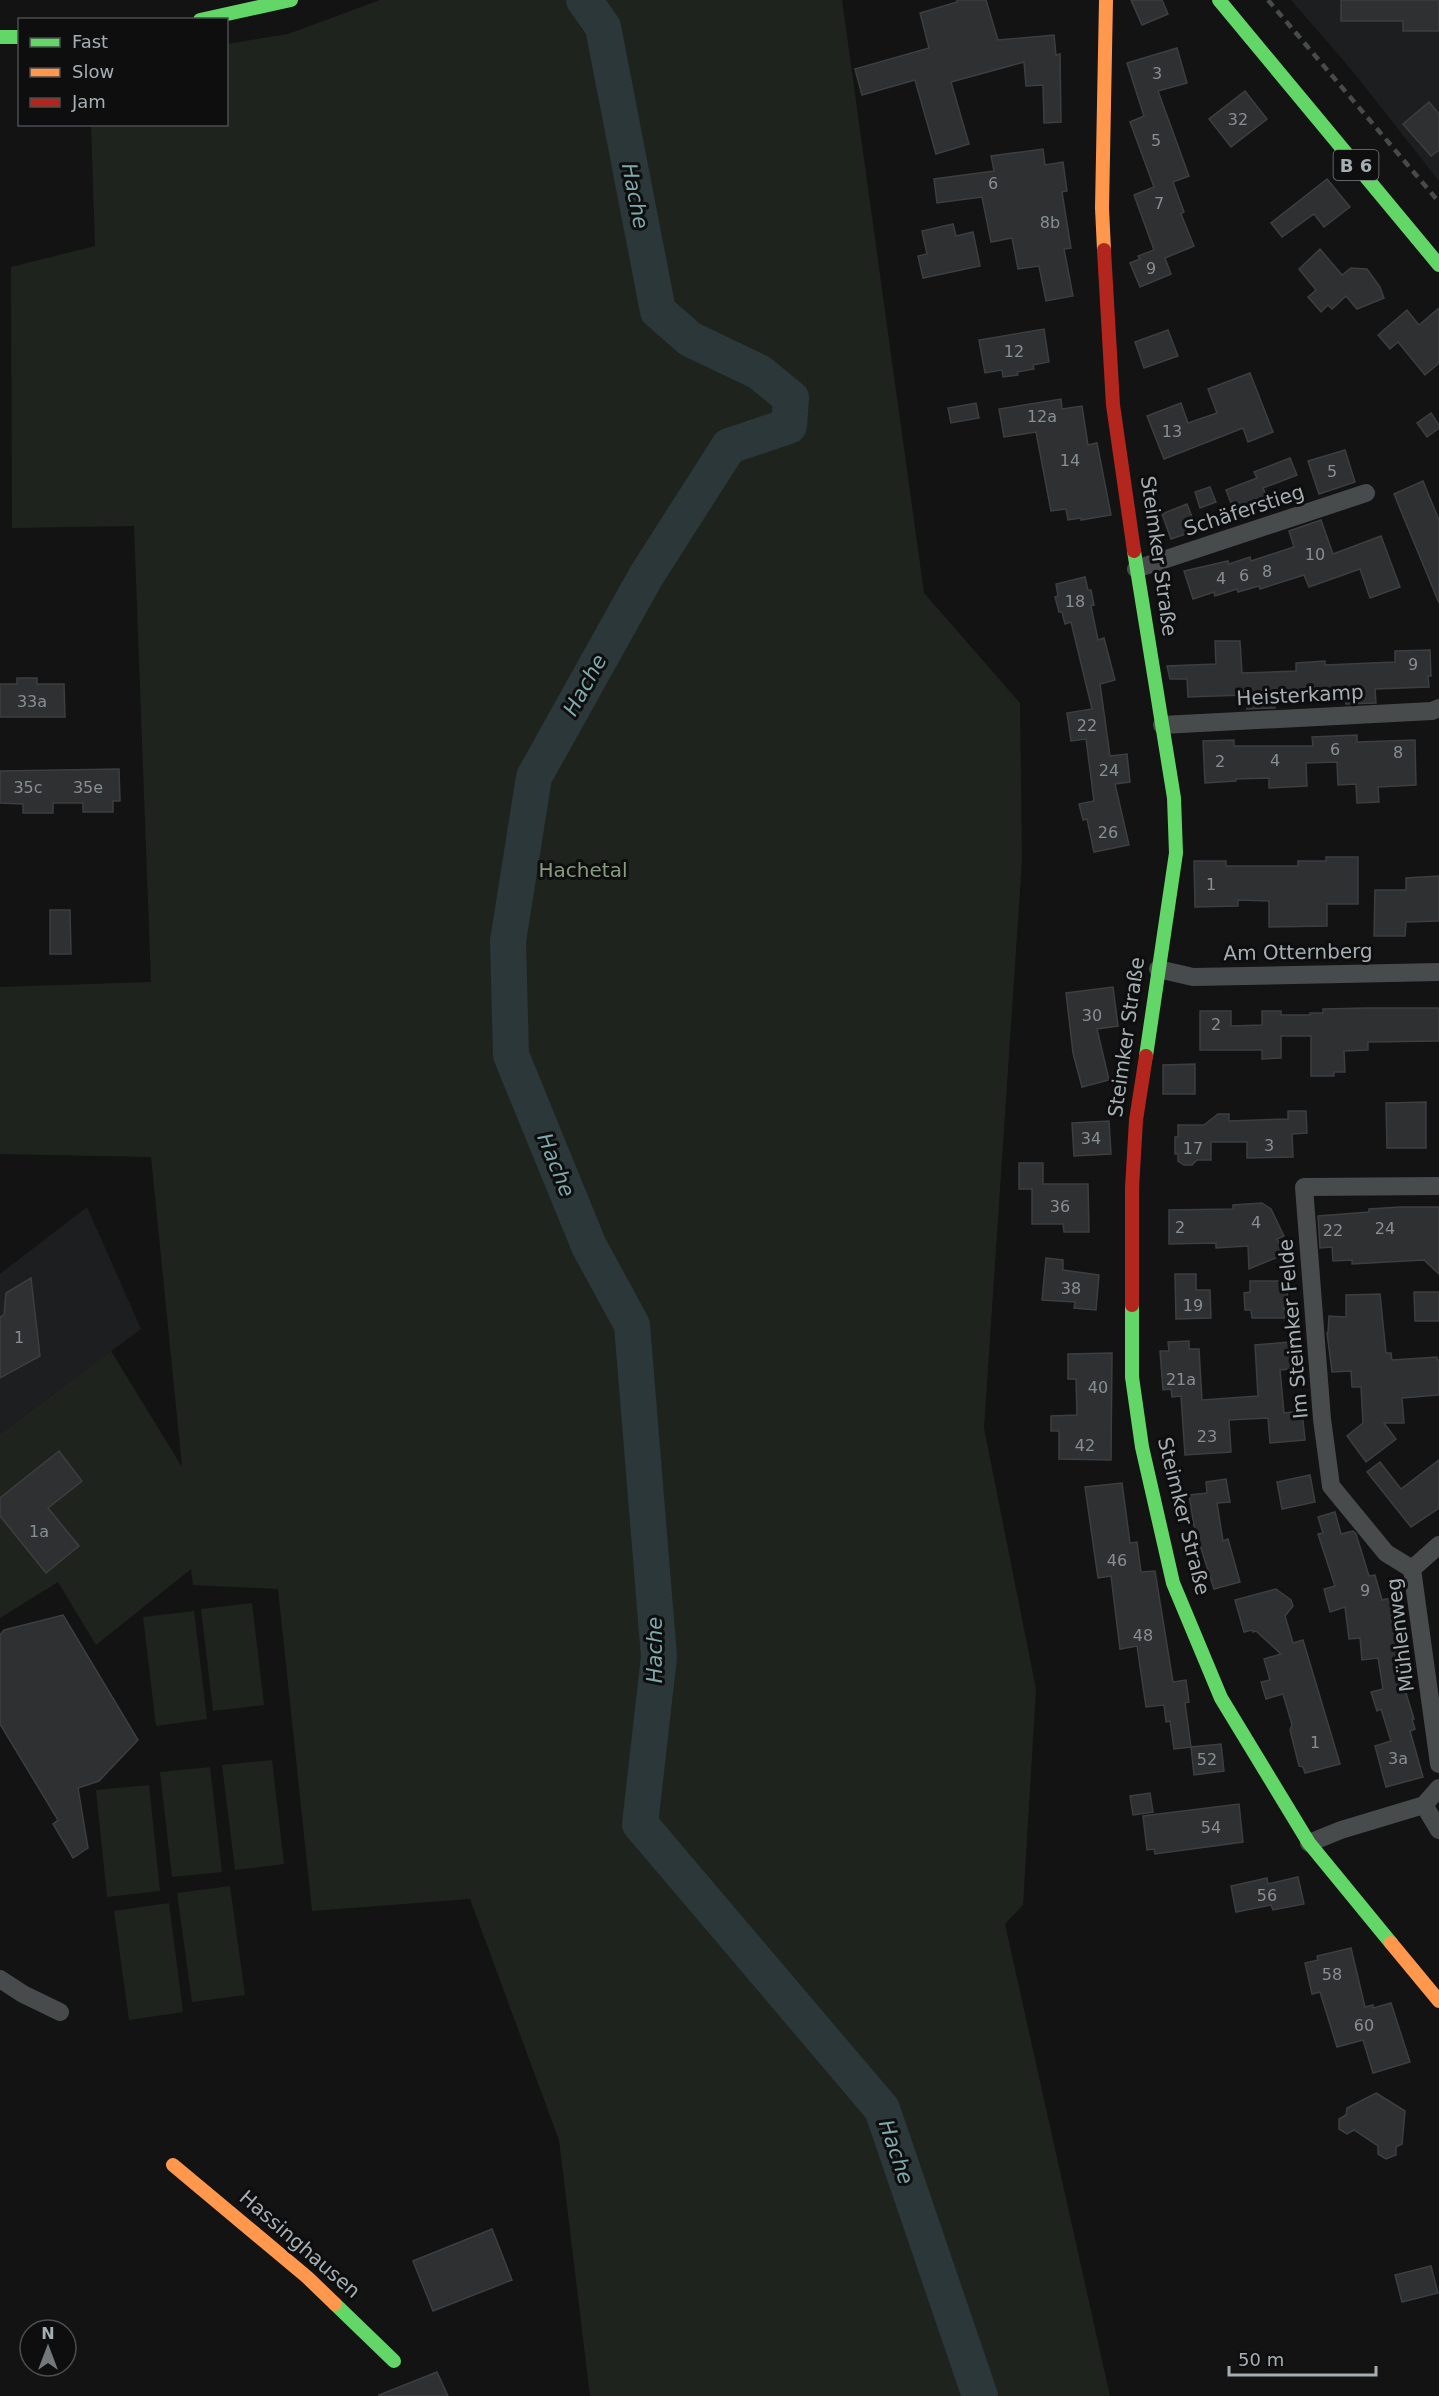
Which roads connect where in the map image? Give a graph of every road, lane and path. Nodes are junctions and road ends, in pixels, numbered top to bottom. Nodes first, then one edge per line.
1 (291, 0) edge
2 (1106, 0) edge
3 (1219, 0) edge
4 (210, 18) edge
5 (0, 37) edge
6 (18, 37) edge
7 (1439, 264) edge
8 (1366, 493) dead end
9 (1136, 569) junction
10 (1439, 708) edge
11 (1162, 725) junction
12 (1158, 969) junction
13 (1439, 972) edge
14 (1439, 1186) edge
15 (1439, 1545) edge
16 (1412, 1569) junction
17 (1437, 1727) edge
18 (1439, 1764) edge
19 (1439, 1788) edge
20 (1424, 1805) junction
21 (1439, 1830) edge
22 (1309, 1843) junction
23 (0, 1979) edge
24 (1439, 2001) edge
25 (60, 2012) dead end
26 (173, 2165) dead end
27 (394, 2361) dead end

1 - 4 street
2 - 9 street, Steimker Straße
3 - 7 street, B 6
5 - 6 street
8 - 9 street, Schäferstieg
9 - 11 street, Steimker Straße
10 - 11 street, Heisterkamp
11 - 12 street, Steimker Straße
12 - 13 street, Am Otternberg
12 - 22 street, Steimker Straße
14 - 16 street, Im Steimker Felde
15 - 16 street, Mühlenweg
16 - 17 street, Mühlenweg
17 - 18 street, Mühlenweg
19 - 20 street
20 - 21 street
20 - 22 street
22 - 24 street, Steimker Straße
23 - 25 street
26 - 27 street, Hassinghausen

